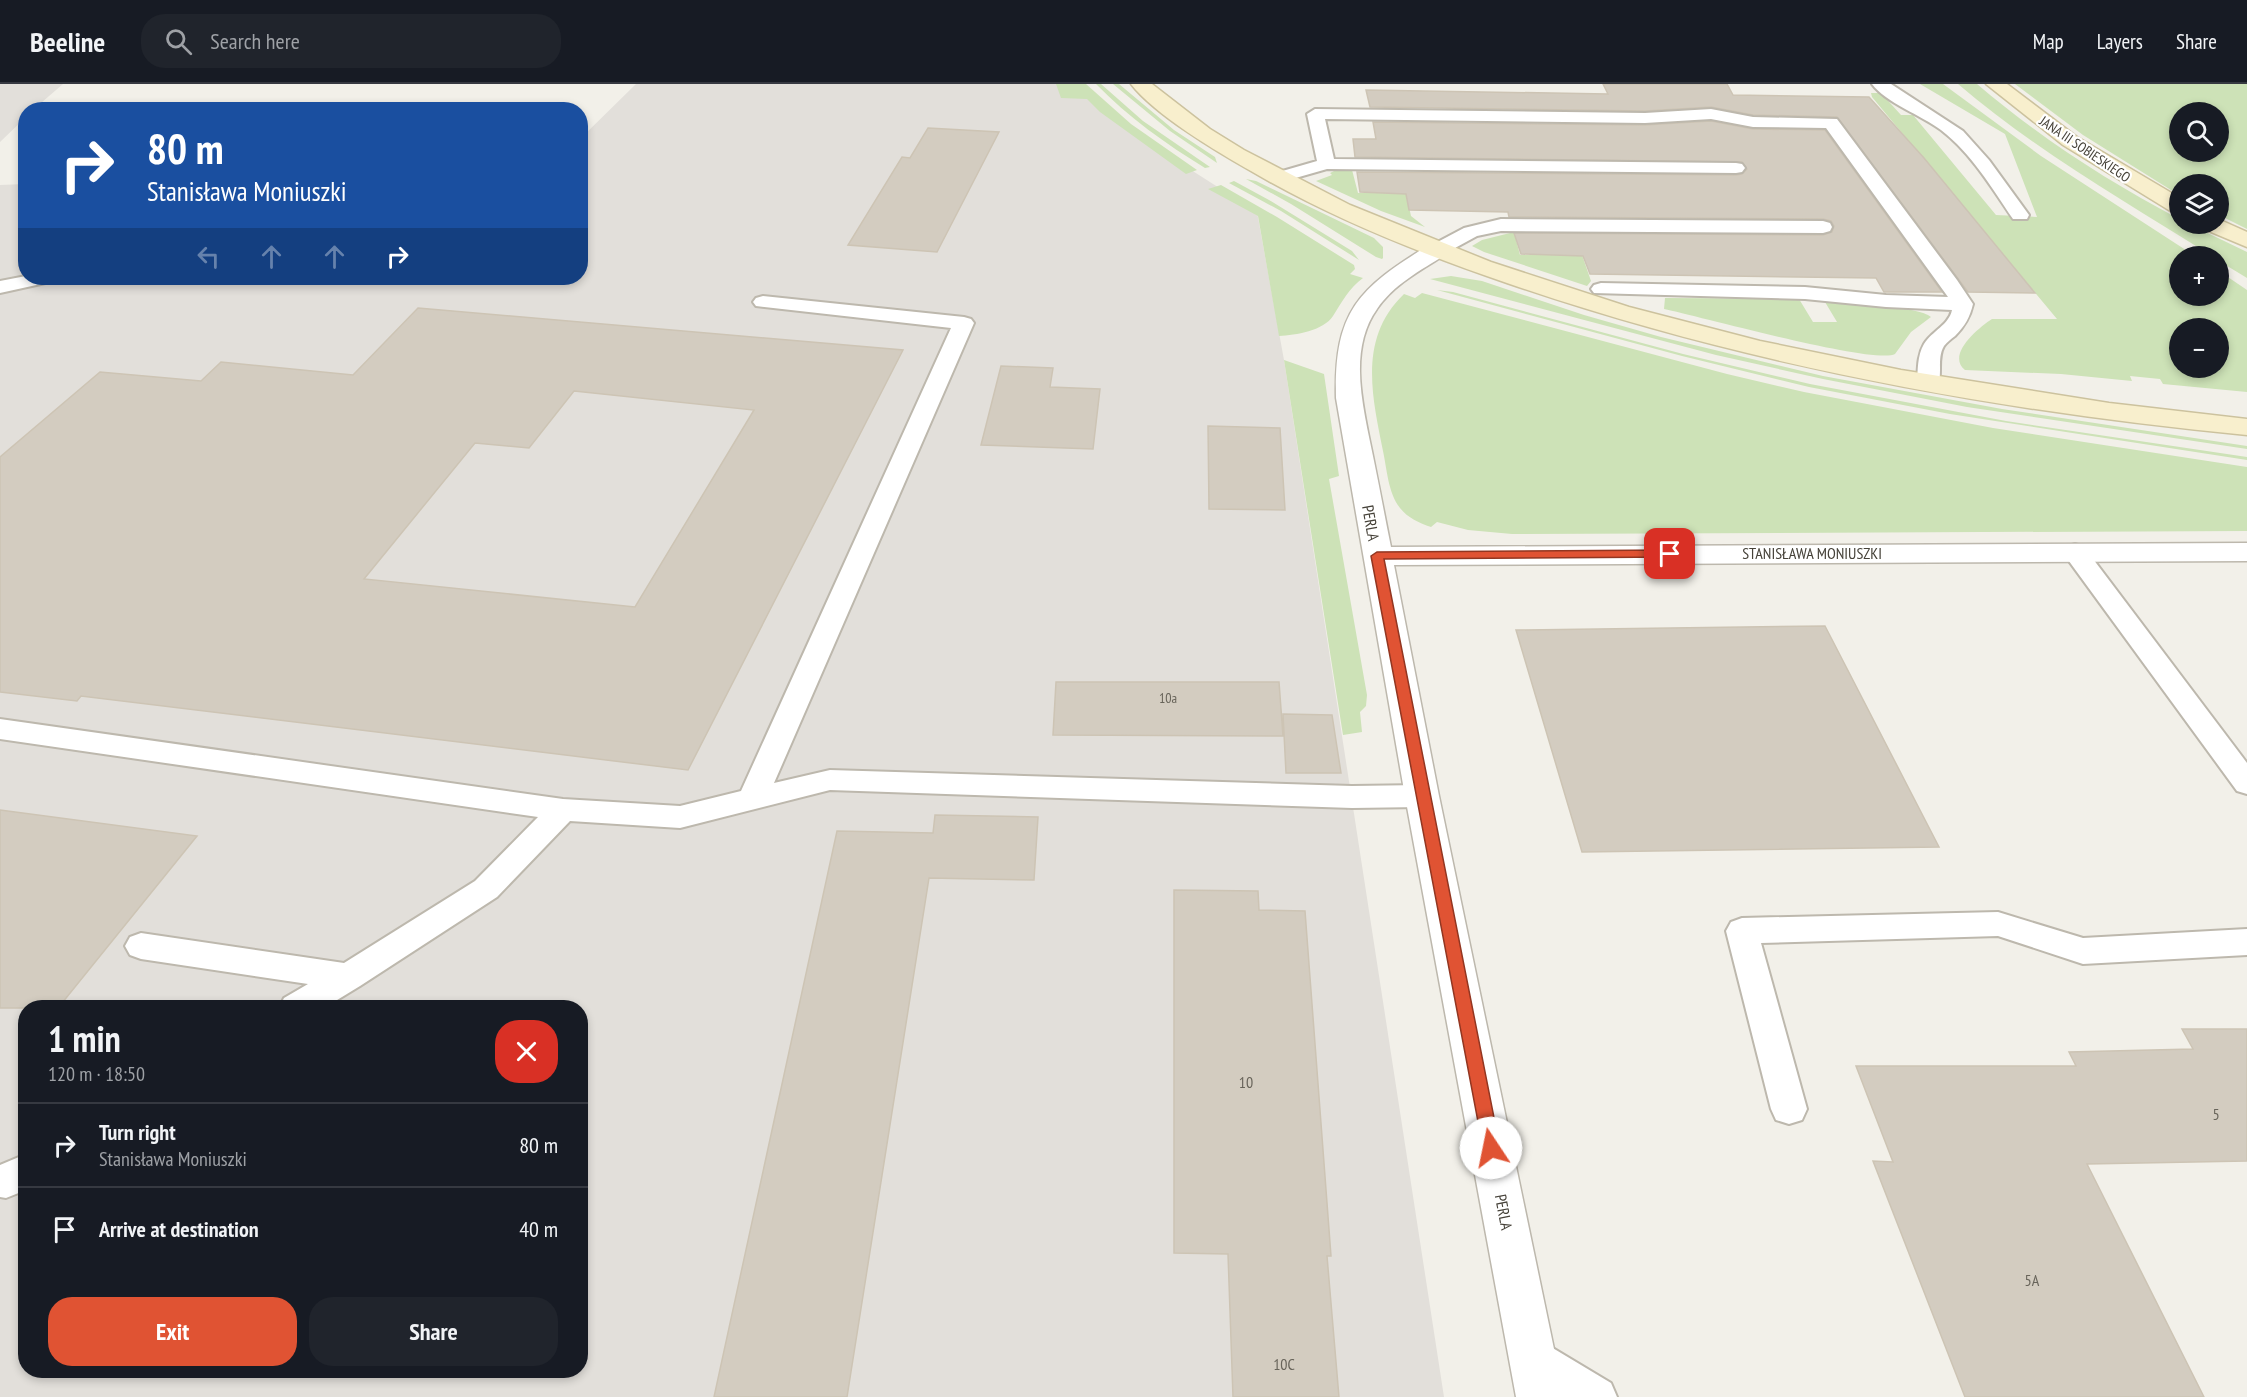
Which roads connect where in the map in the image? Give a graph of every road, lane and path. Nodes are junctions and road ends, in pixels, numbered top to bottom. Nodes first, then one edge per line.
1 (1140, 84) edge
2 (1880, 84) edge
3 (1995, 84) edge
4 (1326, 164) junction
5 (1736, 168) dead end
6 (1278, 178) junction
7 (2169, 201) edge
8 (2020, 215) dead end
9 (1823, 227) dead end
10 (2229, 232) edge
11 (2247, 240) edge
12 (1437, 250) junction
13 (18, 283) edge
14 (0, 287) edge
15 (1601, 289) dead end
16 (763, 302) dead end
17 (1962, 304) junction
18 (1928, 383) junction
19 (2247, 427) edge
20 (2075, 552) junction
21 (2247, 552) edge
22 (1377, 556) junction
23 (0, 729) edge
24 (2247, 784) edge
25 (1422, 796) junction
26 (752, 800) junction
27 (563, 810) junction
28 (2247, 942) edge
29 (141, 946) dead end
30 (348, 977) junction
31 (309, 1000) edge
32 (1789, 1109) dead end
33 (18, 1175) edge
34 (0, 1181) edge
35 (1532, 1358) junction
36 (1540, 1397) edge
37 (1597, 1397) edge

1 - 6 street
2 - 8 lane
3 - 7 street, JANA III SOBIESKIEGO
4 - 5 lane
4 - 6 lane
4 - 17 lane
6 - 12 street
9 - 12 lane
10 - 11 street
12 - 18 street
12 - 22 street, PERLA
13 - 14 lane
15 - 17 lane
16 - 26 lane
17 - 18 lane
18 - 19 street
20 - 21 street, STANISŁAWA MONIUSZKI
20 - 22 street, STANISŁAWA MONIUSZKI
20 - 24 lane
22 - 25 street, PERLA
23 - 27 lane
25 - 26 lane
25 - 35 street, PERLA
26 - 27 lane
27 - 30 lane
28 - 32 lane
29 - 30 lane
30 - 31 lane
33 - 34 lane
35 - 36 street, PERLA
35 - 37 lane

